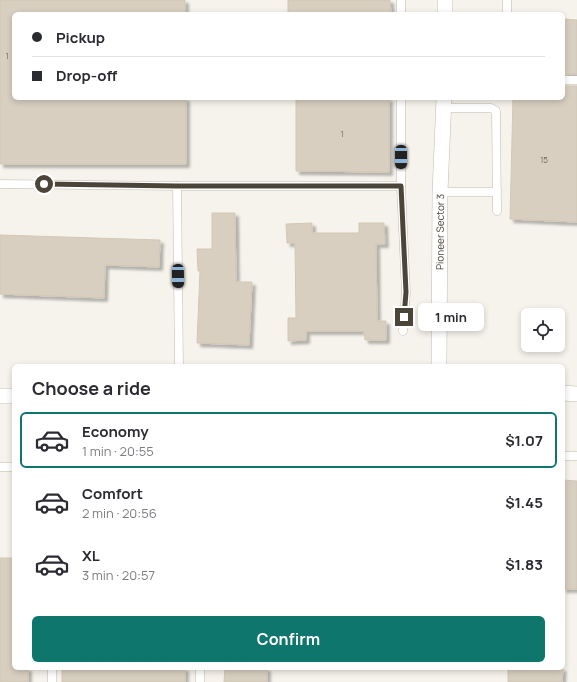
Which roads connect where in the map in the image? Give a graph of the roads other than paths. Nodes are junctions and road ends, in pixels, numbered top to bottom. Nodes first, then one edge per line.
1 (401, 0) edge
2 (445, 0) edge
3 (506, 0) edge
4 (401, 12) edge
5 (444, 12) edge
6 (506, 12) edge
7 (565, 80) edge
8 (577, 80) edge
9 (401, 100) edge
10 (444, 103) edge
11 (0, 184) edge
12 (177, 186) junction
13 (401, 186) junction
14 (440, 192) junction
15 (497, 192) junction
16 (497, 210) dead end
17 (403, 331) dead end
18 (179, 364) edge
19 (439, 364) edge
20 (565, 393) edge
21 (577, 394) edge
22 (0, 396) edge
23 (12, 396) edge
24 (565, 456) edge
25 (577, 456) edge
26 (0, 468) edge
27 (12, 468) edge
28 (52, 670) edge
29 (200, 670) edge
30 (52, 682) edge
31 (200, 682) edge

1 - 4 lane
2 - 5 street
3 - 6 lane
7 - 8 lane
9 - 13 lane
10 - 14 street, Pioneer Sector 3
10 - 15 lane
11 - 12 lane
12 - 13 lane
12 - 18 lane
13 - 17 lane
14 - 15 lane
14 - 19 street, Pioneer Sector 3
15 - 16 lane
20 - 21 street
22 - 23 street
24 - 25 lane
26 - 27 lane
28 - 30 lane
29 - 31 lane

